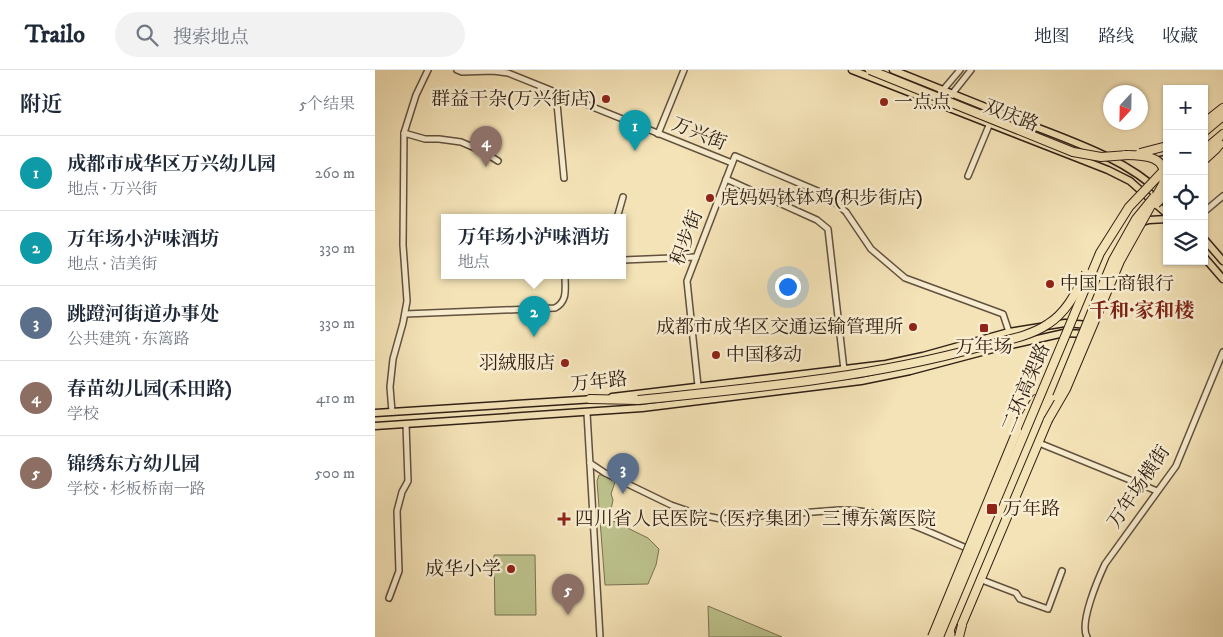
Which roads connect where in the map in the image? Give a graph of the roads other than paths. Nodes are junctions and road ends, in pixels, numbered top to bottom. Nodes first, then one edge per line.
1 (428, 70) edge
2 (457, 70) edge
3 (684, 70) edge
4 (852, 70) edge
5 (869, 70) edge
6 (893, 70) edge
7 (960, 70) edge
8 (971, 70) edge
9 (943, 90) junction
10 (556, 93) junction
11 (952, 94) junction
12 (937, 103) junction
13 (946, 106) junction
14 (1223, 108) edge
15 (1223, 118) edge
16 (1208, 120) edge
17 (990, 123) junction
18 (1207, 130) edge
19 (1208, 132) edge
20 (404, 133) junction
21 (658, 134) junction
22 (1223, 134) edge
23 (1222, 144) edge
24 (1163, 147) edge
25 (1208, 147) edge
26 (1095, 152) junction
27 (1163, 152) edge
28 (1208, 153) edge
29 (1125, 155) junction
30 (1208, 156) edge
31 (498, 161) dead end
32 (732, 163) junction
33 (1163, 171) edge
34 (1163, 172) edge
35 (968, 176) dead end
36 (564, 178) dead end
37 (726, 179) junction
38 (1150, 182) junction
39 (1163, 189) edge
40 (1141, 190) junction
41 (1163, 192) edge
42 (1163, 194) edge
43 (1163, 194) edge
44 (1223, 196) edge
45 (623, 197) dead end
46 (1153, 201) junction
47 (1208, 209) edge
48 (1163, 210) edge
49 (1148, 213) junction
50 (618, 214) edge
51 (1163, 219) edge
52 (1132, 228) junction
53 (1208, 244) edge
54 (1100, 253) junction
55 (696, 258) junction
56 (626, 260) edge
57 (1223, 261) edge
58 (1208, 262) edge
59 (565, 279) edge
60 (1223, 279) edge
61 (405, 314) junction
62 (1068, 323) junction
63 (1089, 326) junction
64 (1009, 332) junction
65 (1065, 332) junction
66 (1085, 334) junction
67 (1223, 352) edge
68 (845, 370) junction
69 (810, 374) junction
70 (698, 386) junction
71 (812, 387) junction
72 (1040, 392) junction
73 (591, 399) junction
74 (392, 412) junction
75 (375, 413) edge
76 (587, 413) junction
77 (1047, 420) junction
78 (406, 424) junction
79 (375, 426) edge
80 (1039, 443) junction
81 (589, 463) junction
82 (1157, 491) junction
83 (974, 551) junction
84 (1062, 571) dead end
85 (982, 580) junction
86 (389, 598) dead end
87 (600, 637) edge
88 (936, 637) edge
89 (958, 637) edge
90 (1087, 637) edge

1 - 20 street
2 - 10 street, 万兴街
3 - 21 street
4 - 12 main road, 双庆路
5 - 29 highway, bridge
6 - 9 main road, 双庆路
7 - 9 street
8 - 11 street
9 - 11 main road, 双庆路
9 - 12 street
10 - 21 street, 万兴街
10 - 36 street
11 - 13 street
11 - 26 main road, 双庆路
12 - 13 main road, 双庆路
13 - 17 main road, 双庆路
14 - 16 highway
15 - 18 highway
15 - 19 main road
17 - 35 street
17 - 40 main road, 双庆路
20 - 31 street
20 - 61 street
21 - 32 street, 万兴街
22 - 25 highway
23 - 28 main road
23 - 30 highway
24 - 29 highway, bridge
26 - 27 main road
26 - 38 main road, 双庆路
29 - 49 highway, bridge
32 - 37 street, 积步街
32 - 64 street
33 - 38 main road
34 - 54 highway, 二环高架路, bridge
37 - 55 street, 积步街
37 - 68 street
38 - 40 main road
38 - 41 main road, 双庆路
39 - 77 highway, 二环高架路, bridge
40 - 46 main road, 双庆路
40 - 62 main road
42 - 49 highway, bridge
43 - 46 main road
44 - 47 street
45 - 50 street
46 - 48 main road, 双庆路
46 - 52 main road
49 - 77 highway, bridge
51 - 52 main road
52 - 63 main road
53 - 57 main road
54 - 73 highway, bridge
54 - 88 highway, 二环高架路, bridge
55 - 56 street
55 - 70 street, 积步街
58 - 60 main road
59 - 61 street
61 - 74 street
62 - 63 main road, 万年路
62 - 64 main road, 万年路
62 - 65 main road
63 - 66 main road
64 - 68 main road, 万年路
65 - 66 main road, 万年路
65 - 71 main road, 万年路
65 - 72 main road
66 - 80 main road
67 - 82 street, 万年场横街
68 - 69 main road, 万年路
69 - 70 main road, 万年路
69 - 71 main road
70 - 73 main road, 万年路
71 - 76 main road, 万年路
72 - 83 main road
72 - 88 highway, bridge
73 - 74 main road, 万年路
74 - 75 main road, 万年路
76 - 78 main road, 万年路
76 - 81 street
77 - 89 highway, 二环高架路, bridge
78 - 79 main road, 万年路
78 - 86 street
80 - 82 street
80 - 85 main road
81 - 83 street
81 - 87 street
82 - 90 street, 万年场横街
83 - 88 main road
84 - 85 street
85 - 89 main road

